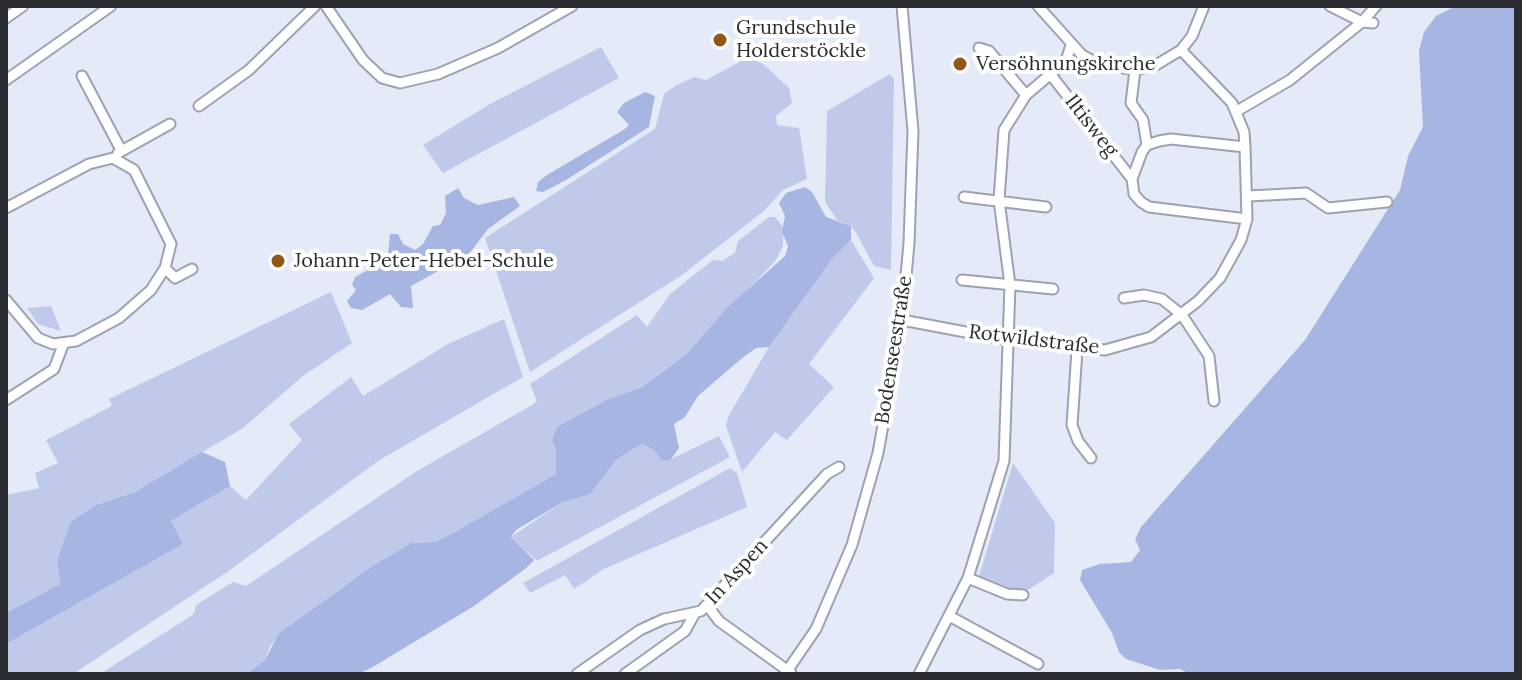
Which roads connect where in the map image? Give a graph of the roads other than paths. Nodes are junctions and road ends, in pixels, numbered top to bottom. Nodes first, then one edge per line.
1 (21, 6) edge
2 (111, 6) edge
3 (315, 6) edge
4 (326, 6) edge
5 (572, 6) edge
6 (902, 6) edge
7 (1038, 6) edge
8 (1204, 6) edge
9 (1330, 6) edge
10 (1376, 6) edge
11 (6, 18) edge
12 (1367, 22) junction
13 (1071, 45) junction
14 (979, 48) dead end
15 (1181, 50) junction
16 (1135, 70) junction
17 (1051, 75) junction
18 (82, 76) dead end
19 (6, 80) edge
20 (1026, 95) junction
21 (199, 106) dead end
22 (1237, 111) junction
23 (170, 124) dead end
24 (1147, 145) junction
25 (1245, 147) junction
26 (121, 150) junction
27 (113, 158) junction
28 (1132, 179) junction
29 (1248, 196) junction
30 (964, 197) dead end
31 (999, 200) junction
32 (1387, 202) dead end
33 (1046, 207) dead end
34 (6, 208) edge
35 (1247, 219) junction
36 (165, 268) junction
37 (192, 269) dead end
38 (175, 278) junction
39 (962, 280) dead end
40 (1010, 285) junction
41 (1053, 289) dead end
42 (151, 290) junction
43 (1124, 298) dead end
44 (6, 300) edge
45 (1182, 315) junction
46 (902, 320) junction
47 (1008, 340) junction
48 (63, 345) junction
49 (1077, 350) junction
50 (6, 400) edge
51 (1214, 401) dead end
52 (1091, 458) dead end
53 (839, 467) dead end
54 (968, 578) junction
55 (1023, 595) dead end
56 (707, 605) junction
57 (695, 613) junction
58 (951, 617) junction
59 (1038, 664) dead end
60 (788, 673) edge
61 (577, 674) edge
62 (625, 674) edge
63 (919, 674) edge

1 - 11 street
2 - 19 street
3 - 21 street
4 - 5 street
6 - 46 street, Bodenseestraße
7 - 13 street
8 - 15 street
9 - 12 street
10 - 12 street
12 - 22 street
13 - 16 street
13 - 17 street
14 - 20 street
15 - 16 street
15 - 22 street, Rotwildstraße
16 - 24 street
17 - 20 street
17 - 28 street, Iltisweg
18 - 26 street
20 - 31 street
22 - 25 street, Rotwildstraße
23 - 26 street
24 - 25 street
24 - 28 street
25 - 29 street, Rotwildstraße
26 - 27 street
27 - 34 street
27 - 36 street
28 - 35 street, Iltisweg
29 - 32 street
29 - 35 street, Rotwildstraße
30 - 31 street
31 - 33 street
31 - 40 street
35 - 45 street, Rotwildstraße
36 - 38 street
36 - 42 street
37 - 38 street
38 - 42 street
39 - 40 street
40 - 41 street
40 - 47 street
42 - 48 street
43 - 45 street
44 - 48 street
45 - 49 street, Rotwildstraße
45 - 51 street
46 - 47 street, Rotwildstraße
46 - 60 street, Bodenseestraße
47 - 49 street, Rotwildstraße
47 - 54 street
48 - 50 street
49 - 52 street
53 - 56 street, In Aspen
54 - 55 street
54 - 58 street
56 - 57 street, In Aspen
56 - 60 street
57 - 61 street, In Aspen
57 - 62 street
58 - 59 street
58 - 63 street

